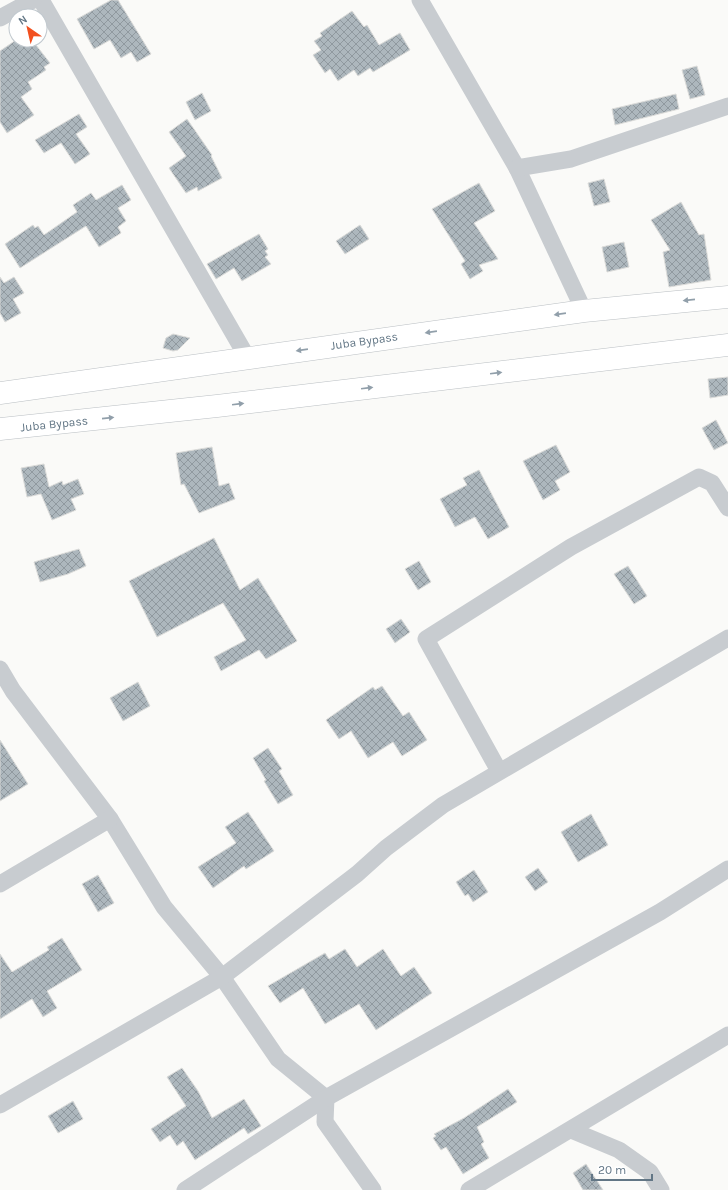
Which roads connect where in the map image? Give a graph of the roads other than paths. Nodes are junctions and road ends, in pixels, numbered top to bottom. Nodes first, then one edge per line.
1 (33, 0) edge
2 (41, 0) edge
3 (420, 0) edge
4 (0, 18) edge
5 (728, 106) edge
6 (517, 168) junction
7 (728, 296) edge
8 (584, 311) junction
9 (728, 345) edge
10 (247, 357) junction
11 (0, 393) edge
12 (0, 429) edge
13 (728, 508) edge
14 (728, 638) edge
15 (0, 669) edge
16 (7, 695) edge
17 (499, 771) junction
18 (110, 819) junction
19 (728, 868) edge
20 (0, 884) edge
21 (222, 977) junction
22 (728, 1035) edge
23 (326, 1098) junction
24 (0, 1105) edge
25 (571, 1130) junction
26 (185, 1190) edge
27 (374, 1190) edge
28 (469, 1190) edge
29 (661, 1190) edge

1 - 4 street
2 - 10 street
3 - 6 street
5 - 6 street
6 - 8 street
7 -> 8 main road, Juba Bypass
8 -> 10 main road, Juba Bypass
12 -> 9 main road, Juba Bypass
10 - 11 main road, Juba Bypass
13 - 17 street
14 - 17 street
15 - 16 street
16 - 18 street
17 - 21 street
18 - 20 street
18 - 21 street
19 - 23 street
21 - 23 street
21 - 24 street
22 - 25 street
23 - 26 street
23 - 27 street
25 - 28 street
25 - 29 street

